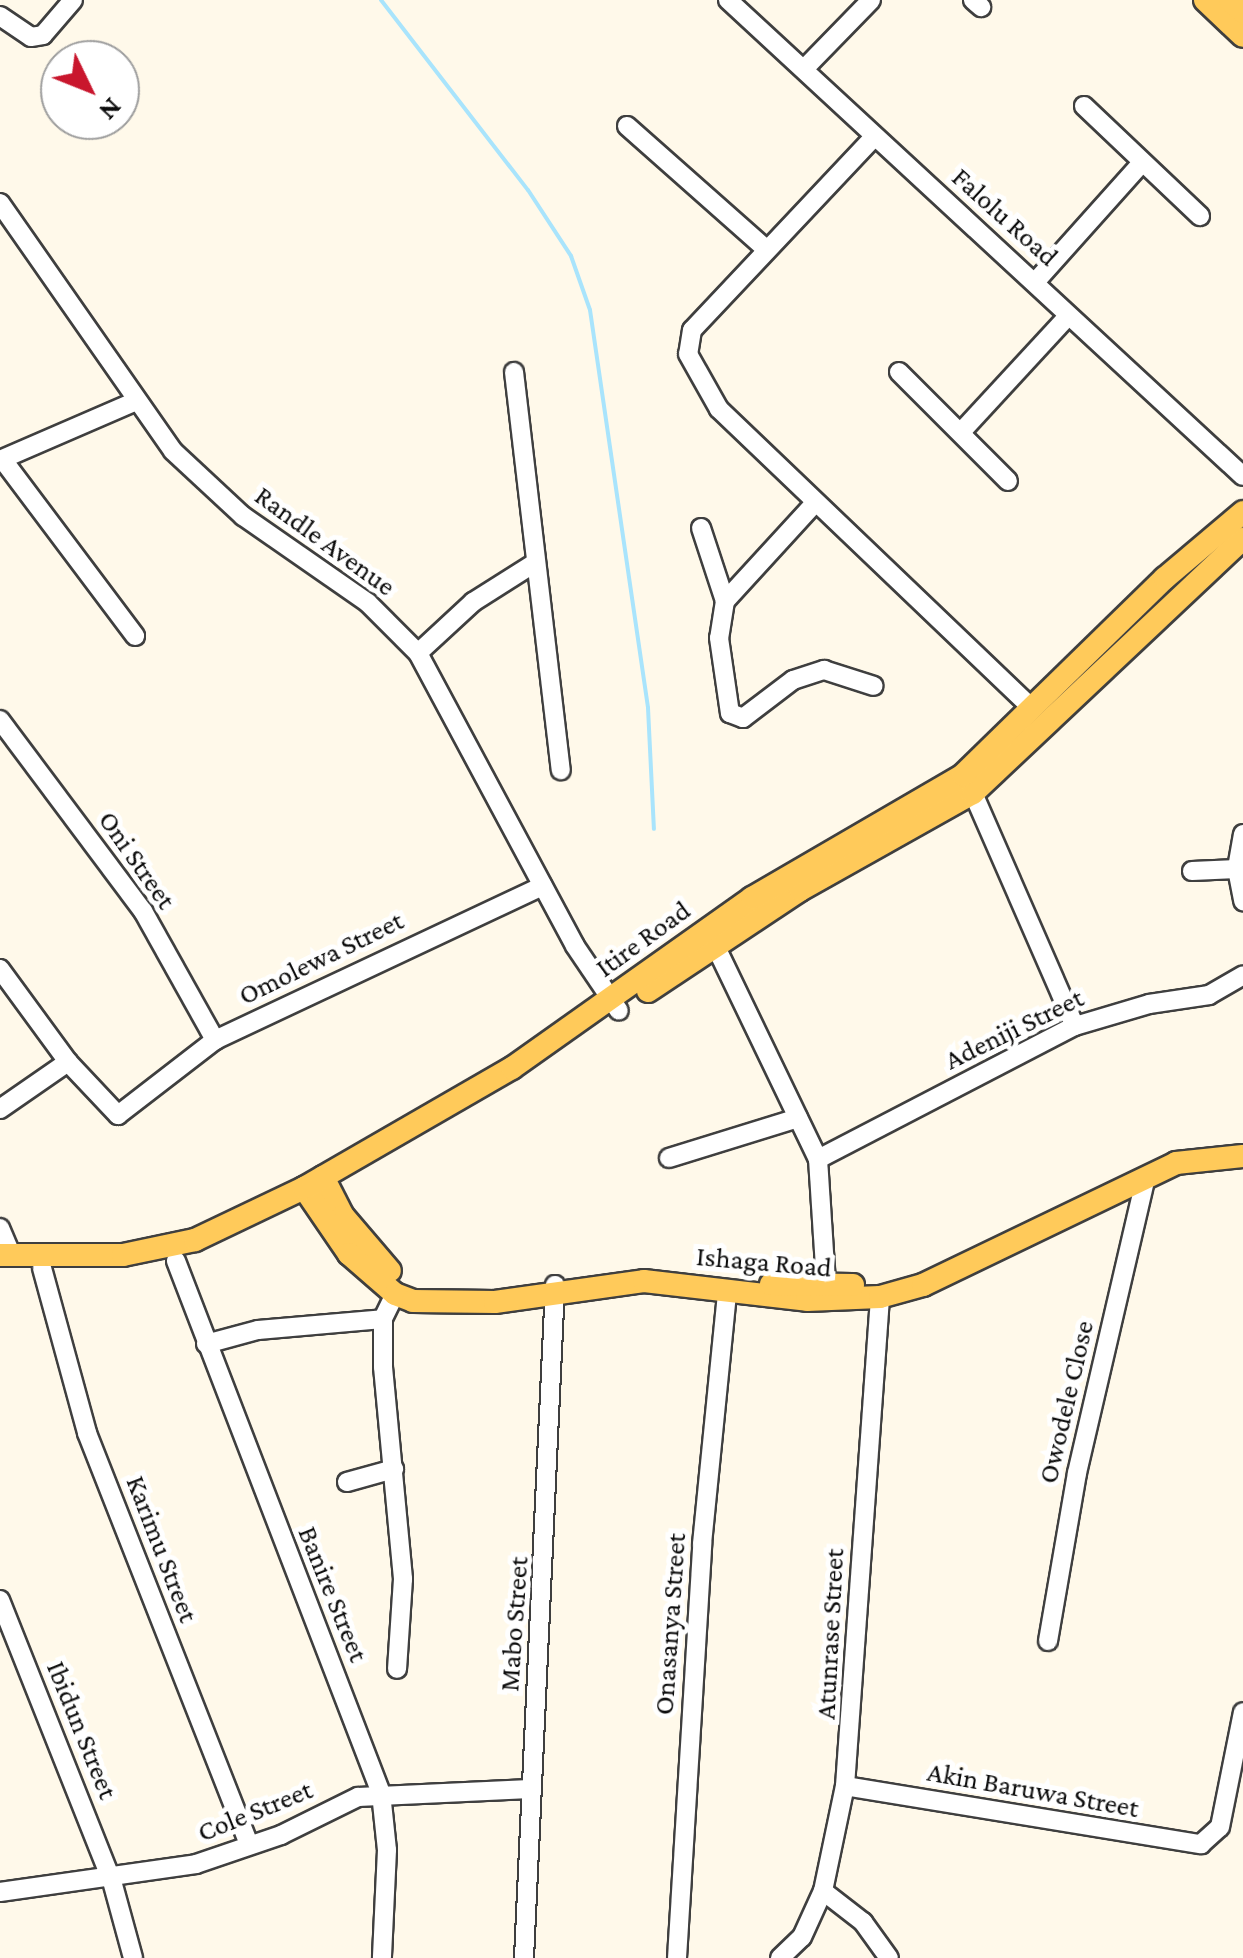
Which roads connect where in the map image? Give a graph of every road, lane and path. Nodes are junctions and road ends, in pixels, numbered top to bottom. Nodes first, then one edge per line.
1 (73, 0) edge
2 (728, 0) edge
3 (871, 0) edge
4 (1205, 0) edge
5 (1230, 0) edge
6 (0, 16) edge
7 (1242, 28) edge
8 (804, 69) junction
9 (1084, 106) dead end
10 (627, 126) dead end
11 (874, 137) junction
12 (1140, 165) junction
13 (0, 202) edge
14 (1200, 216) dead end
15 (765, 248) junction
16 (1036, 280) junction
17 (1068, 316) junction
18 (514, 372) dead end
19 (899, 372) dead end
20 (134, 402) junction
21 (962, 432) junction
22 (2, 460) edge
23 (1243, 476) edge
24 (1008, 481) dead end
25 (814, 504) junction
26 (1243, 512) edge
27 (701, 528) dead end
28 (1243, 539) edge
29 (533, 564) junction
30 (724, 601) junction
31 (135, 636) dead end
32 (418, 654) junction
33 (874, 686) dead end
34 (1032, 708) junction
35 (0, 720) edge
36 (561, 770) dead end
37 (972, 793) junction
38 (1243, 834) edge
39 (1237, 869) junction
40 (1192, 870) dead end
41 (543, 886) junction
42 (1243, 901) edge
43 (714, 942) junction
44 (0, 968) edge
45 (1242, 976) edge
46 (616, 1005) junction
47 (1076, 1026) junction
48 (215, 1040) junction
49 (68, 1062) junction
50 (0, 1109) edge
51 (798, 1118) junction
52 (1243, 1148) edge
53 (1243, 1156) edge
54 (669, 1158) dead end
55 (818, 1159) junction
56 (1146, 1177) junction
57 (317, 1188) junction
58 (0, 1228) edge
59 (4, 1259) edge
60 (176, 1260) junction
61 (42, 1268) junction
62 (555, 1289) junction
63 (829, 1291) junction
64 (395, 1294) junction
65 (727, 1294) junction
66 (880, 1297) junction
67 (384, 1319) junction
68 (206, 1344) junction
69 (394, 1469) junction
70 (348, 1482) dead end
71 (0, 1600) edge
72 (1048, 1641) dead end
73 (397, 1668) dead end
74 (1243, 1712) edge
75 (845, 1786) junction
76 (530, 1788) junction
77 (381, 1793) junction
78 (249, 1845) junction
79 (112, 1881) junction
80 (823, 1891) junction
81 (0, 1892) edge
82 (133, 1958) edge
83 (382, 1958) edge
84 (524, 1958) edge
85 (677, 1958) edge
86 (780, 1958) edge
87 (889, 1958) edge

1 - 6 street
2 - 8 street, Falolu Road
3 - 8 street
4 - 7 main road
5 - 7 main road
8 - 11 street, Falolu Road
9 - 12 street
10 - 15 street
11 - 15 street
11 - 16 street, Falolu Road
12 - 14 street
12 - 16 street
13 - 20 street, Randle Avenue
15 - 25 street
16 - 17 street, Falolu Road
17 - 21 street
17 - 23 street, Falolu Road
18 - 29 street
19 - 21 street
20 - 22 street
20 - 32 street, Randle Avenue
21 - 24 street
22 - 31 street
25 - 30 street
25 - 34 street
26 - 34 main road, Itire Road
27 - 30 street
28 - 37 main road, Itire Road
29 - 32 street
29 - 36 street
30 - 33 street
32 - 41 street, Randle Avenue
34 - 46 main road, Itire Road
35 - 48 street, Oni Street
37 - 43 main road, Itire Road
37 - 47 street
38 - 39 street
39 - 40 street
39 - 42 street
41 - 46 street, Randle Avenue
41 - 48 street, Omolewa Street
43 - 46 main road, Itire Road
43 - 51 street
44 - 49 street
45 - 47 street, Adeniji Street
46 - 57 main road, Itire Road
47 - 55 street, Adeniji Street
48 - 49 street, Omolewa Street
49 - 50 street
51 - 54 street
51 - 55 street
52 - 63 main road, Ishaga Road
53 - 56 main road, Ishaga Road
55 - 63 street
56 - 66 main road, Ishaga Road
56 - 72 street, Owodele Close
57 - 59 main road, Itire Road
57 - 60 main road, Itire Road
57 - 62 main road, Ishaga Road
57 - 64 main road, Ishaga Road
58 - 59 street
59 - 61 main road, Itire Road
60 - 61 main road, Itire Road
60 - 68 street, Banire Street
61 - 78 street, Karimu Street
62 - 63 main road, Ishaga Road
62 - 64 main road, Ishaga Road
62 - 65 main road, Ishaga Road
62 - 76 street, Mabo Street
63 - 65 main road, Ishaga Road
63 - 66 main road, Ishaga Road
64 - 67 street
65 - 85 street, Onasanya Street
66 - 75 street, Atunrase Street
67 - 68 street
67 - 69 street
68 - 77 street, Banire Street
69 - 70 street
69 - 73 street
71 - 79 street, Ibidun Street
74 - 75 street, Akin Baruwa Street
75 - 80 street, Atunrase Street
76 - 77 street, Cole Street
76 - 84 street, Mabo Street
77 - 78 street, Cole Street
77 - 83 street, Banire Street
78 - 79 street, Cole Street
79 - 81 street, Cole Street
79 - 82 street, Ibidun Street
80 - 86 street, Atunrase Street
80 - 87 street

